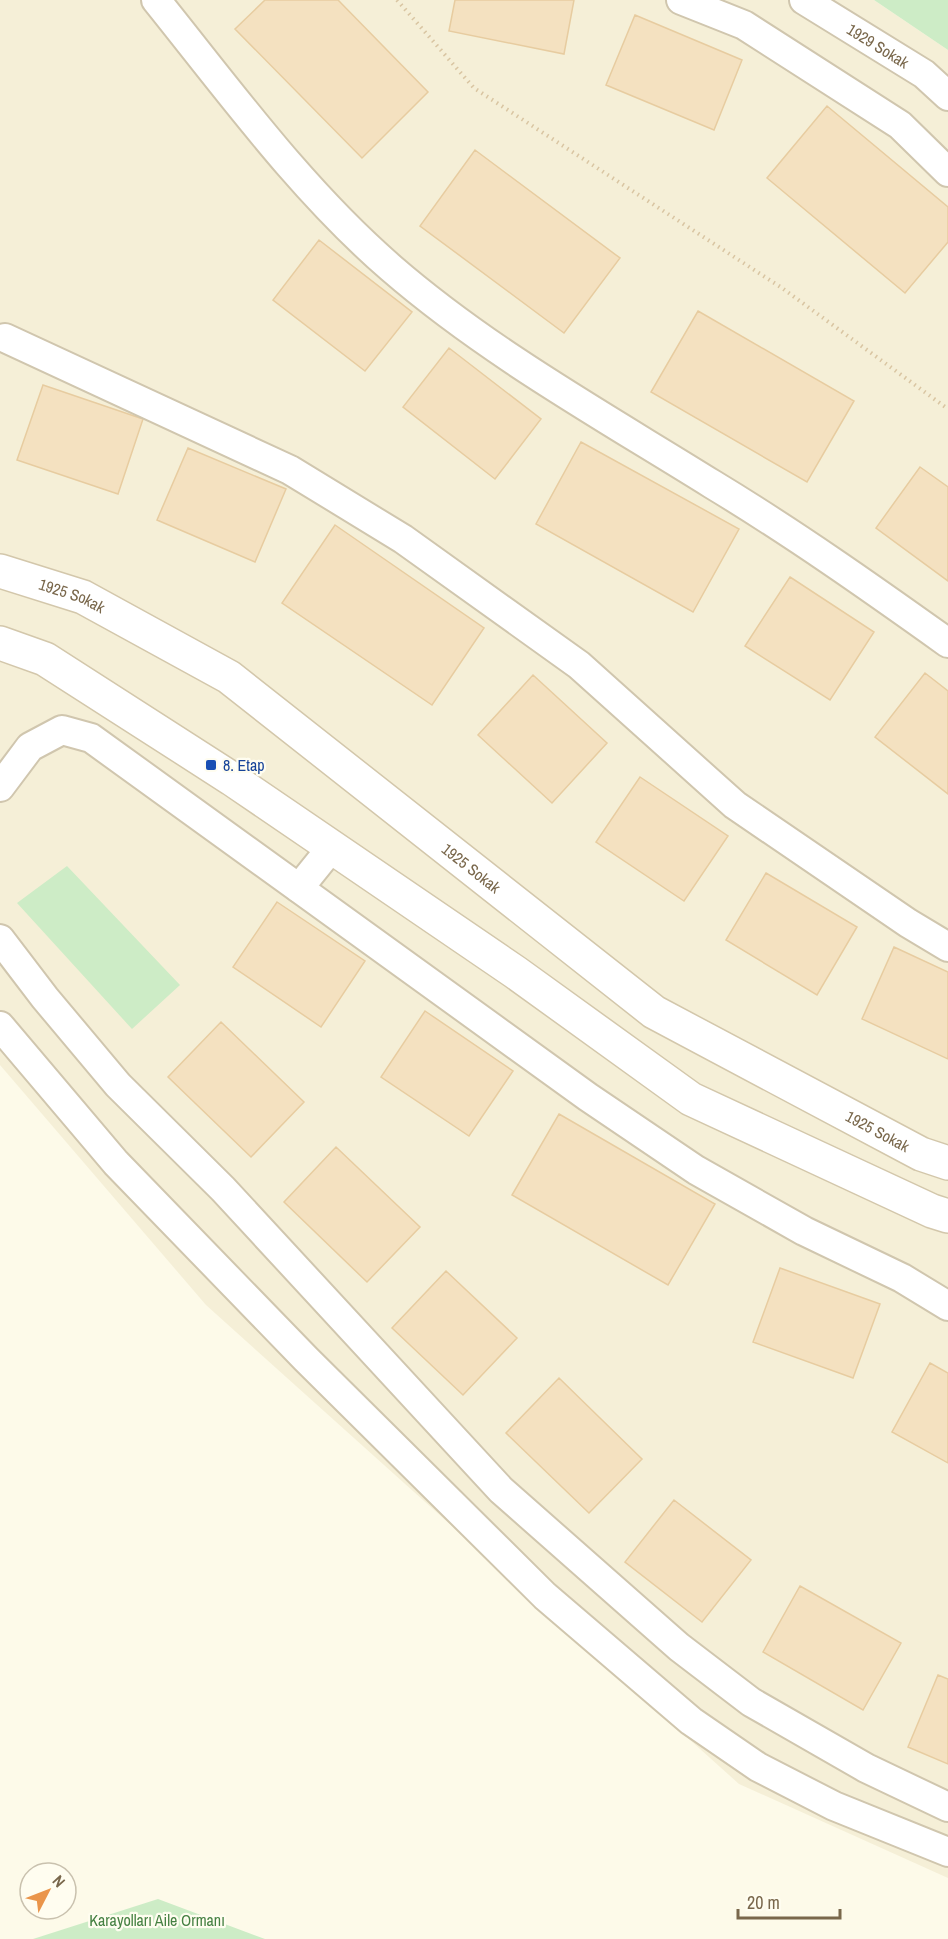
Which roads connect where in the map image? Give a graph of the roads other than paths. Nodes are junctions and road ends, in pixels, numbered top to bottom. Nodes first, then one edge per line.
1 (156, 0) edge
2 (681, 0) edge
3 (804, 0) edge
4 (948, 96) edge
5 (948, 172) edge
6 (5, 338) dead end
7 (0, 571) edge
8 (0, 643) edge
9 (948, 643) edge
10 (0, 787) edge
11 (332, 847) junction
12 (299, 888) junction
13 (0, 939) edge
14 (948, 947) edge
15 (0, 1026) edge
16 (948, 1162) edge
17 (948, 1216) edge
18 (948, 1306) edge
19 (948, 1808) edge
20 (948, 1852) edge

1 - 9 street
2 - 5 street
3 - 4 street, 1929 Sokak
6 - 14 street
7 - 16 main road, 1925 Sokak
8 - 11 main road
10 - 12 street
11 - 12 street
11 - 17 main road
12 - 18 street
13 - 19 street
15 - 20 street

